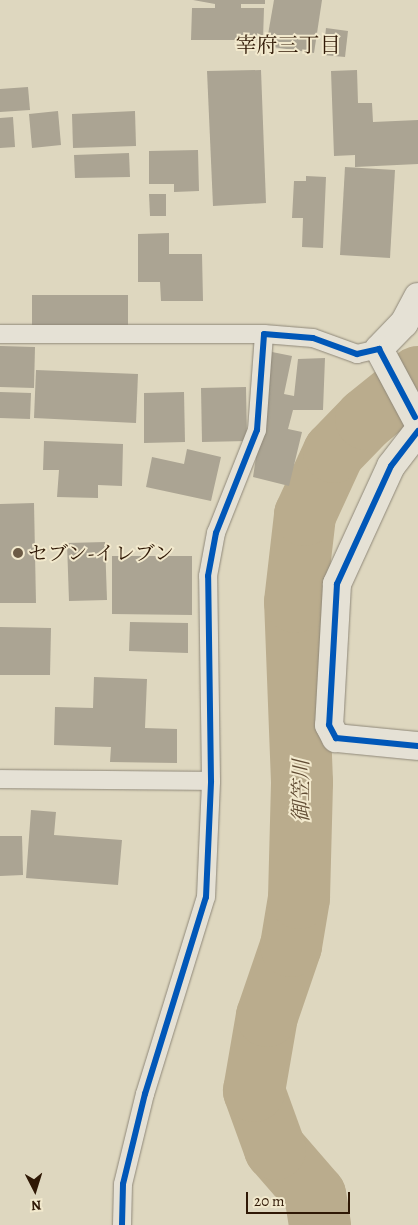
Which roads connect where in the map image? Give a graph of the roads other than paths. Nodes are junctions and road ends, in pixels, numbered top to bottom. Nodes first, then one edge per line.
1 (418, 297) edge
2 (0, 334) edge
3 (264, 334) junction
4 (382, 355) junction
5 (417, 424) edge
6 (418, 746) edge
7 (0, 779) edge
8 (211, 781) junction
9 (122, 1225) edge

1 - 4 street
2 - 3 lane
3 - 4 lane
3 - 8 lane
4 - 5 street
5 - 6 street
7 - 8 lane
8 - 9 lane

